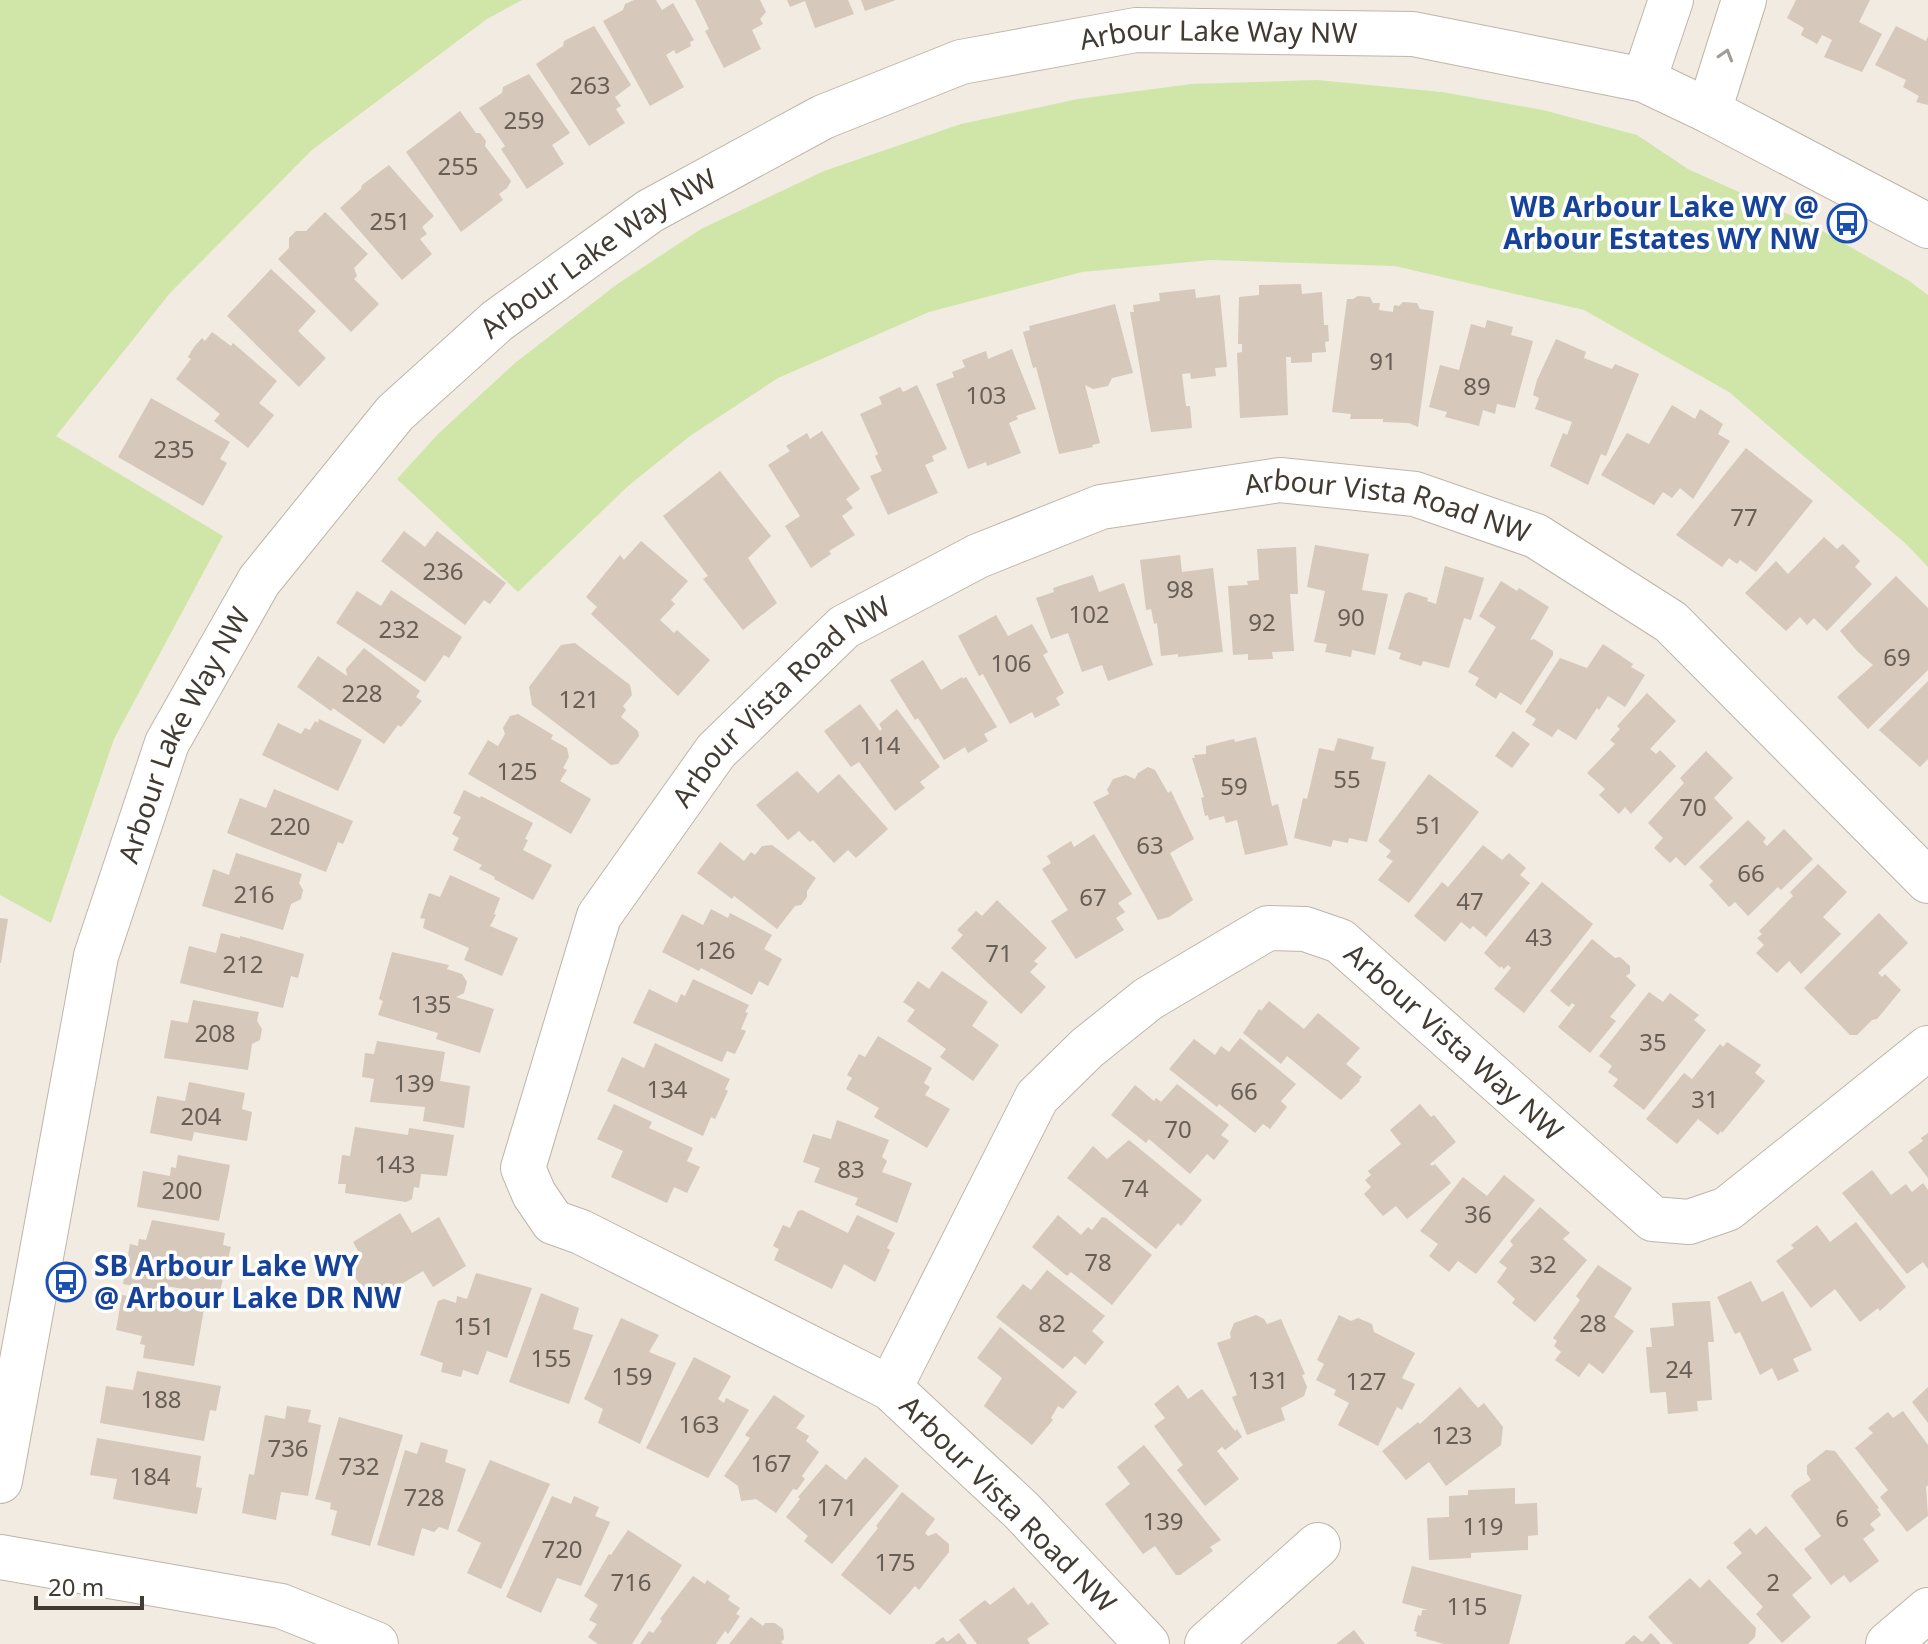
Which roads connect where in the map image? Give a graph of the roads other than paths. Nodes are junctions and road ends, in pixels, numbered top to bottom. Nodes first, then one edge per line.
1 (1671, 0) edge
2 (1744, 0) edge
3 (1644, 80) junction
4 (1709, 111) junction
5 (1928, 226) edge
6 (1928, 881) edge
7 (1928, 1048) edge
8 (890, 1388) junction
9 (0, 1481) edge
10 (1318, 1545) dead end
11 (0, 1557) edge
12 (1928, 1610) edge
13 (376, 1644) edge
14 (1147, 1644) edge
15 (1207, 1644) edge
16 (1888, 1644) edge

1 - 3 street
4 -> 2 street
3 - 4 street, Arbour Lake Way NW
3 - 9 street, Arbour Lake Way NW
4 - 5 street, Arbour Lake Way NW
6 - 8 street, Arbour Vista Road NW
7 - 8 street, Arbour Vista Way NW
8 - 14 street, Arbour Vista Road NW
10 - 15 street
11 - 13 street
12 - 16 street

